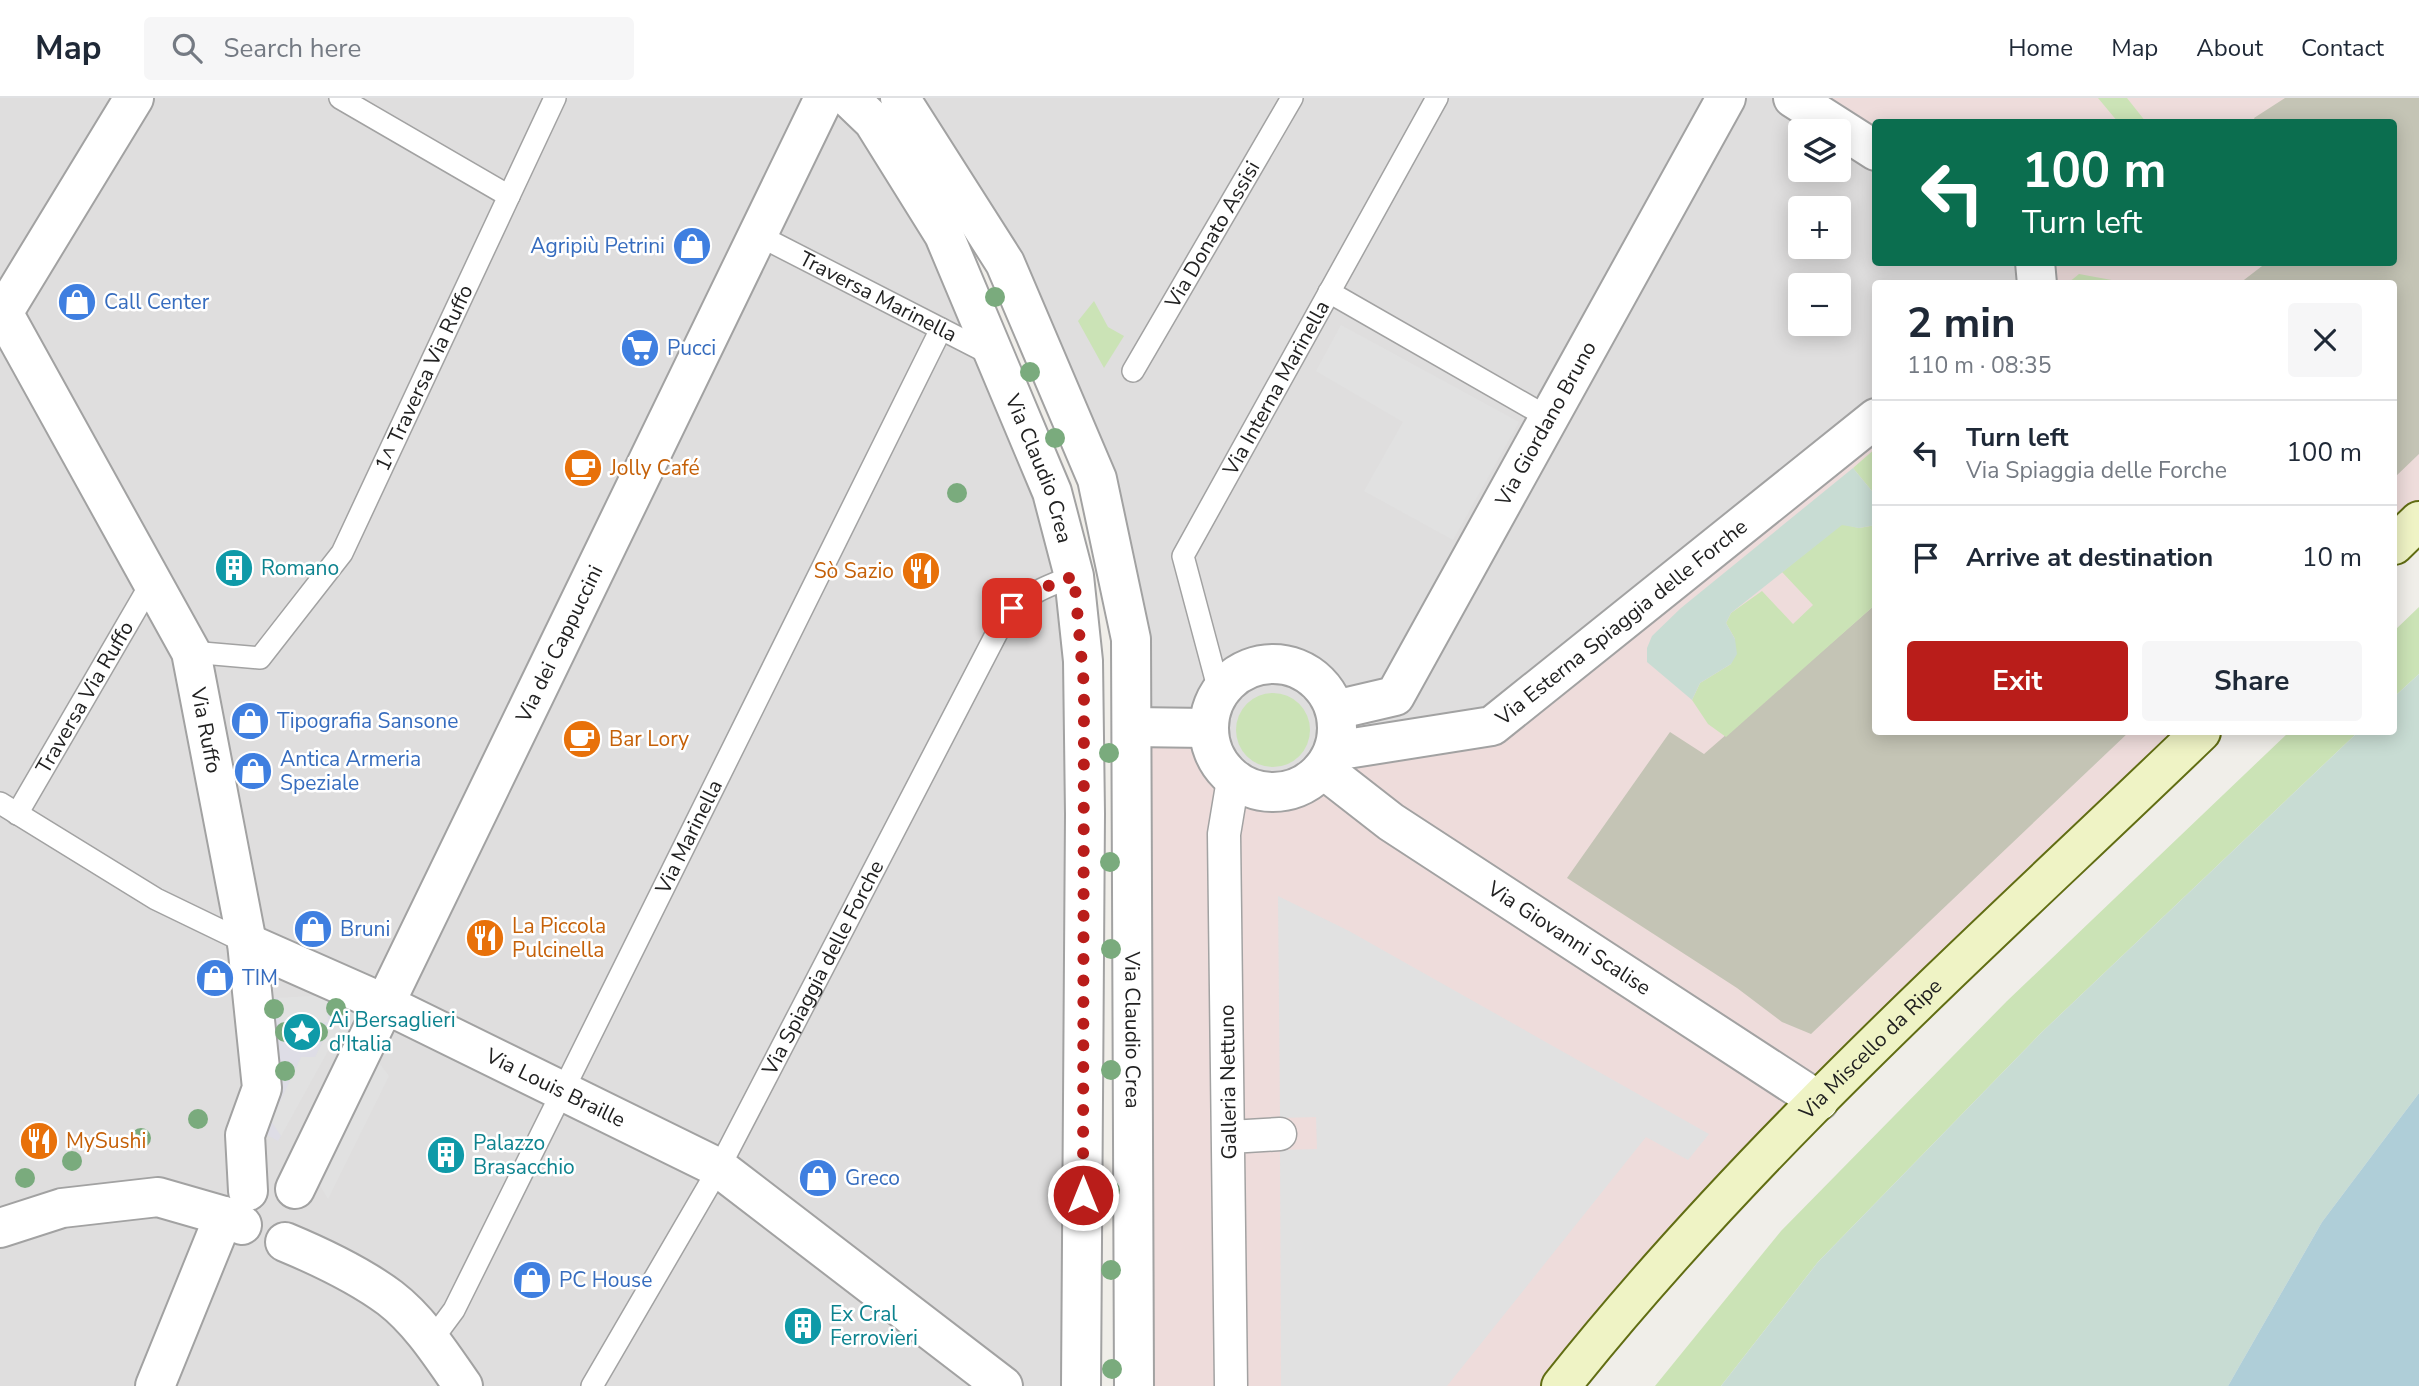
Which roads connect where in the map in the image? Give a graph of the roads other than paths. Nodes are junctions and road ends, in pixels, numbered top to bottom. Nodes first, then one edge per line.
1 (134, 98) edge
2 (340, 98) edge
3 (555, 98) edge
4 (824, 98) edge
5 (849, 98) edge
6 (900, 98) edge
7 (1292, 98) edge
8 (1437, 98) edge
9 (1726, 98) edge
10 (1793, 98) edge
11 (1872, 147) edge
12 (509, 196) junction
13 (758, 235) junction
14 (1329, 292) junction
15 (1, 313) edge
16 (940, 329) junction
17 (996, 358) junction
18 (1133, 371) dead end
19 (1549, 418) junction
20 (1872, 421) edge
21 (2419, 521) edge
22 (2397, 542) edge
23 (1074, 576) junction
24 (153, 580) junction
25 (191, 652) junction
26 (1220, 691) junction
27 (1335, 710) junction
28 (1132, 727) junction
29 (1207, 728) junction
30 (2198, 735) edge
31 (1328, 760) junction
32 (1233, 780) junction
33 (9, 809) edge
34 (247, 943) junction
35 (385, 1004) junction
36 (564, 1090) junction
37 (1818, 1101) junction
38 (1280, 1134) dead end
39 (1230, 1137) junction
40 (719, 1168) junction
41 (295, 1189) junction
42 (238, 1211) junction
43 (0, 1228) edge
44 (285, 1242) junction
45 (431, 1341) junction
46 (155, 1386) edge
47 (463, 1386) edge
48 (592, 1386) edge
49 (1003, 1386) edge
50 (1081, 1386) edge
51 (1134, 1386) edge
52 (1231, 1386) edge
53 (1561, 1386) edge

1 - 15 street
2 - 12 lane
3 - 12 lane
4 - 13 street, Via dei Cappuccini
5 - 17 street, Via Claudio Crea
6 - 28 street, Via Claudio Crea
7 - 18 lane, Via Donato Assisi
8 - 14 lane, Via Interna Marinella
9 - 19 street, Via Giordano Bruno
10 - 11 street
12 - 25 lane, 1^ Traversa Via Ruffo
13 - 16 lane, Traversa Marinella
13 - 35 street, Via dei Cappuccini
14 - 19 lane
14 - 26 lane, Via Interna Marinella
15 - 24 street, Via Ruffo
16 - 17 lane, Traversa Marinella
16 - 36 lane, Via Marinella
17 - 23 street, Via Claudio Crea
19 - 27 street, Via Giordano Bruno
20 - 31 street, Via Esterna Spiaggia delle Forche
21 - 22 main road
23 - 40 lane, Via Spiaggia delle Forche
23 - 50 street, Via Claudio Crea
24 - 25 street, Via Ruffo
24 - 33 lane, Traversa Via Ruffo
25 - 34 street, Via Ruffo
26 - 27 street
26 - 29 street
27 - 31 street
28 - 29 street
28 - 51 street, Via Claudio Crea
29 - 32 street
30 - 37 main road, Via Miscello da Ripe
31 - 32 street
31 - 37 street, Via Giovanni Scalise
32 - 39 street, Galleria Nettuno
33 - 34 lane, Via Louis Braille
34 - 35 street, Via Louis Braille
34 - 42 street, Via Ruffo
35 - 36 street, Via Louis Braille
35 - 41 street, Via dei Cappuccini
36 - 40 street, Via Louis Braille
36 - 45 lane, Via Marinella
37 - 53 main road, Via Miscello da Ripe
38 - 39 street
39 - 52 street, Galleria Nettuno
40 - 48 lane, Via Spiaggia delle Forche
40 - 49 street, Via Louis Braille
41 - 42 street
41 - 44 street
42 - 43 street
42 - 44 street
42 - 46 street
44 - 45 street
45 - 47 street

